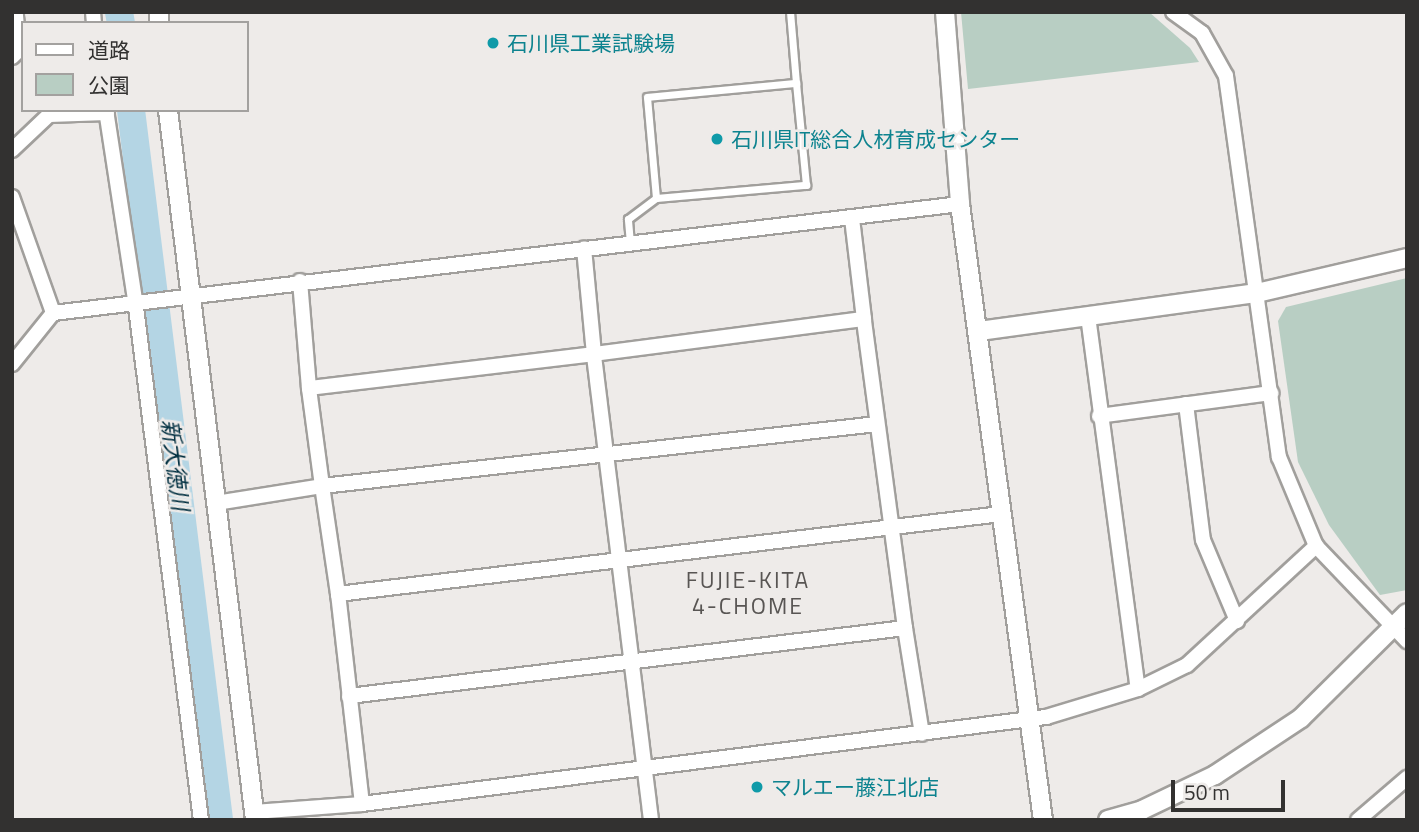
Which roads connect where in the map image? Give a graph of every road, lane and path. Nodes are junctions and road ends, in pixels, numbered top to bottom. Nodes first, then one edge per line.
1 (16, 12) edge
2 (790, 12) edge
3 (945, 12) edge
4 (1173, 12) edge
5 (12, 57) edge
6 (796, 83) junction
7 (106, 112) edge
8 (168, 112) edge
9 (12, 150) edge
10 (12, 197) edge
11 (656, 198) junction
12 (960, 204) junction
13 (852, 219) junction
14 (630, 243) junction
15 (584, 248) junction
16 (1407, 258) edge
17 (300, 281) junction
18 (1257, 293) junction
19 (188, 296) junction
20 (141, 300) junction
21 (53, 313) junction
22 (1088, 316) junction
23 (864, 319) junction
24 (979, 331) junction
25 (594, 354) junction
26 (12, 364) edge
27 (309, 387) junction
28 (1270, 393) junction
29 (1186, 404) junction
30 (1099, 416) junction
31 (877, 424) junction
32 (607, 458) junction
33 (322, 486) junction
34 (216, 503) junction
35 (1001, 514) junction
36 (891, 526) junction
37 (1316, 545) junction
38 (616, 562) junction
39 (338, 594) junction
40 (1407, 613) edge
41 (1237, 621) junction
42 (1392, 626) junction
43 (905, 628) junction
44 (1407, 641) edge
45 (631, 664) junction
46 (1138, 689) junction
47 (349, 696) junction
48 (1028, 719) junction
49 (922, 734) junction
50 (645, 769) junction
51 (1405, 783) edge
52 (362, 803) junction
53 (255, 816) edge
54 (201, 820) edge
55 (651, 820) edge
56 (1043, 820) edge
57 (1108, 820) edge
58 (1358, 820) edge

1 - 5 street
2 - 6 lane
3 - 12 street
4 - 18 street
6 - 11 lane
6 - 11 lane
7 - 9 street
7 - 20 street
8 - 19 street
10 - 21 street
11 - 14 lane
12 - 13 street
12 - 24 street
13 - 14 street
13 - 23 street
14 - 15 street
15 - 17 street
15 - 25 street
16 - 18 street
17 - 19 street
17 - 27 street
18 - 22 street
18 - 28 street
19 - 20 street
19 - 34 street
20 - 21 street
20 - 54 street
21 - 26 street
22 - 24 street
22 - 30 street
23 - 25 street
23 - 31 street
24 - 35 street
25 - 27 street
25 - 32 street
27 - 33 street
28 - 29 street
28 - 37 street
29 - 30 street
29 - 41 street
30 - 46 street
31 - 32 street
31 - 36 street
32 - 33 street
32 - 38 street
33 - 34 street
33 - 39 street
34 - 53 street
35 - 36 street
35 - 48 street
36 - 38 street
36 - 43 street
37 - 41 street
37 - 42 street
38 - 39 street
38 - 45 street
39 - 47 street
40 - 42 street
41 - 46 street
42 - 44 street
42 - 57 street
43 - 45 street
43 - 49 street
45 - 47 street
45 - 50 street
46 - 48 street
47 - 52 street
48 - 49 street
48 - 56 street
49 - 50 street
50 - 52 street
50 - 55 street
51 - 58 street
52 - 53 street

